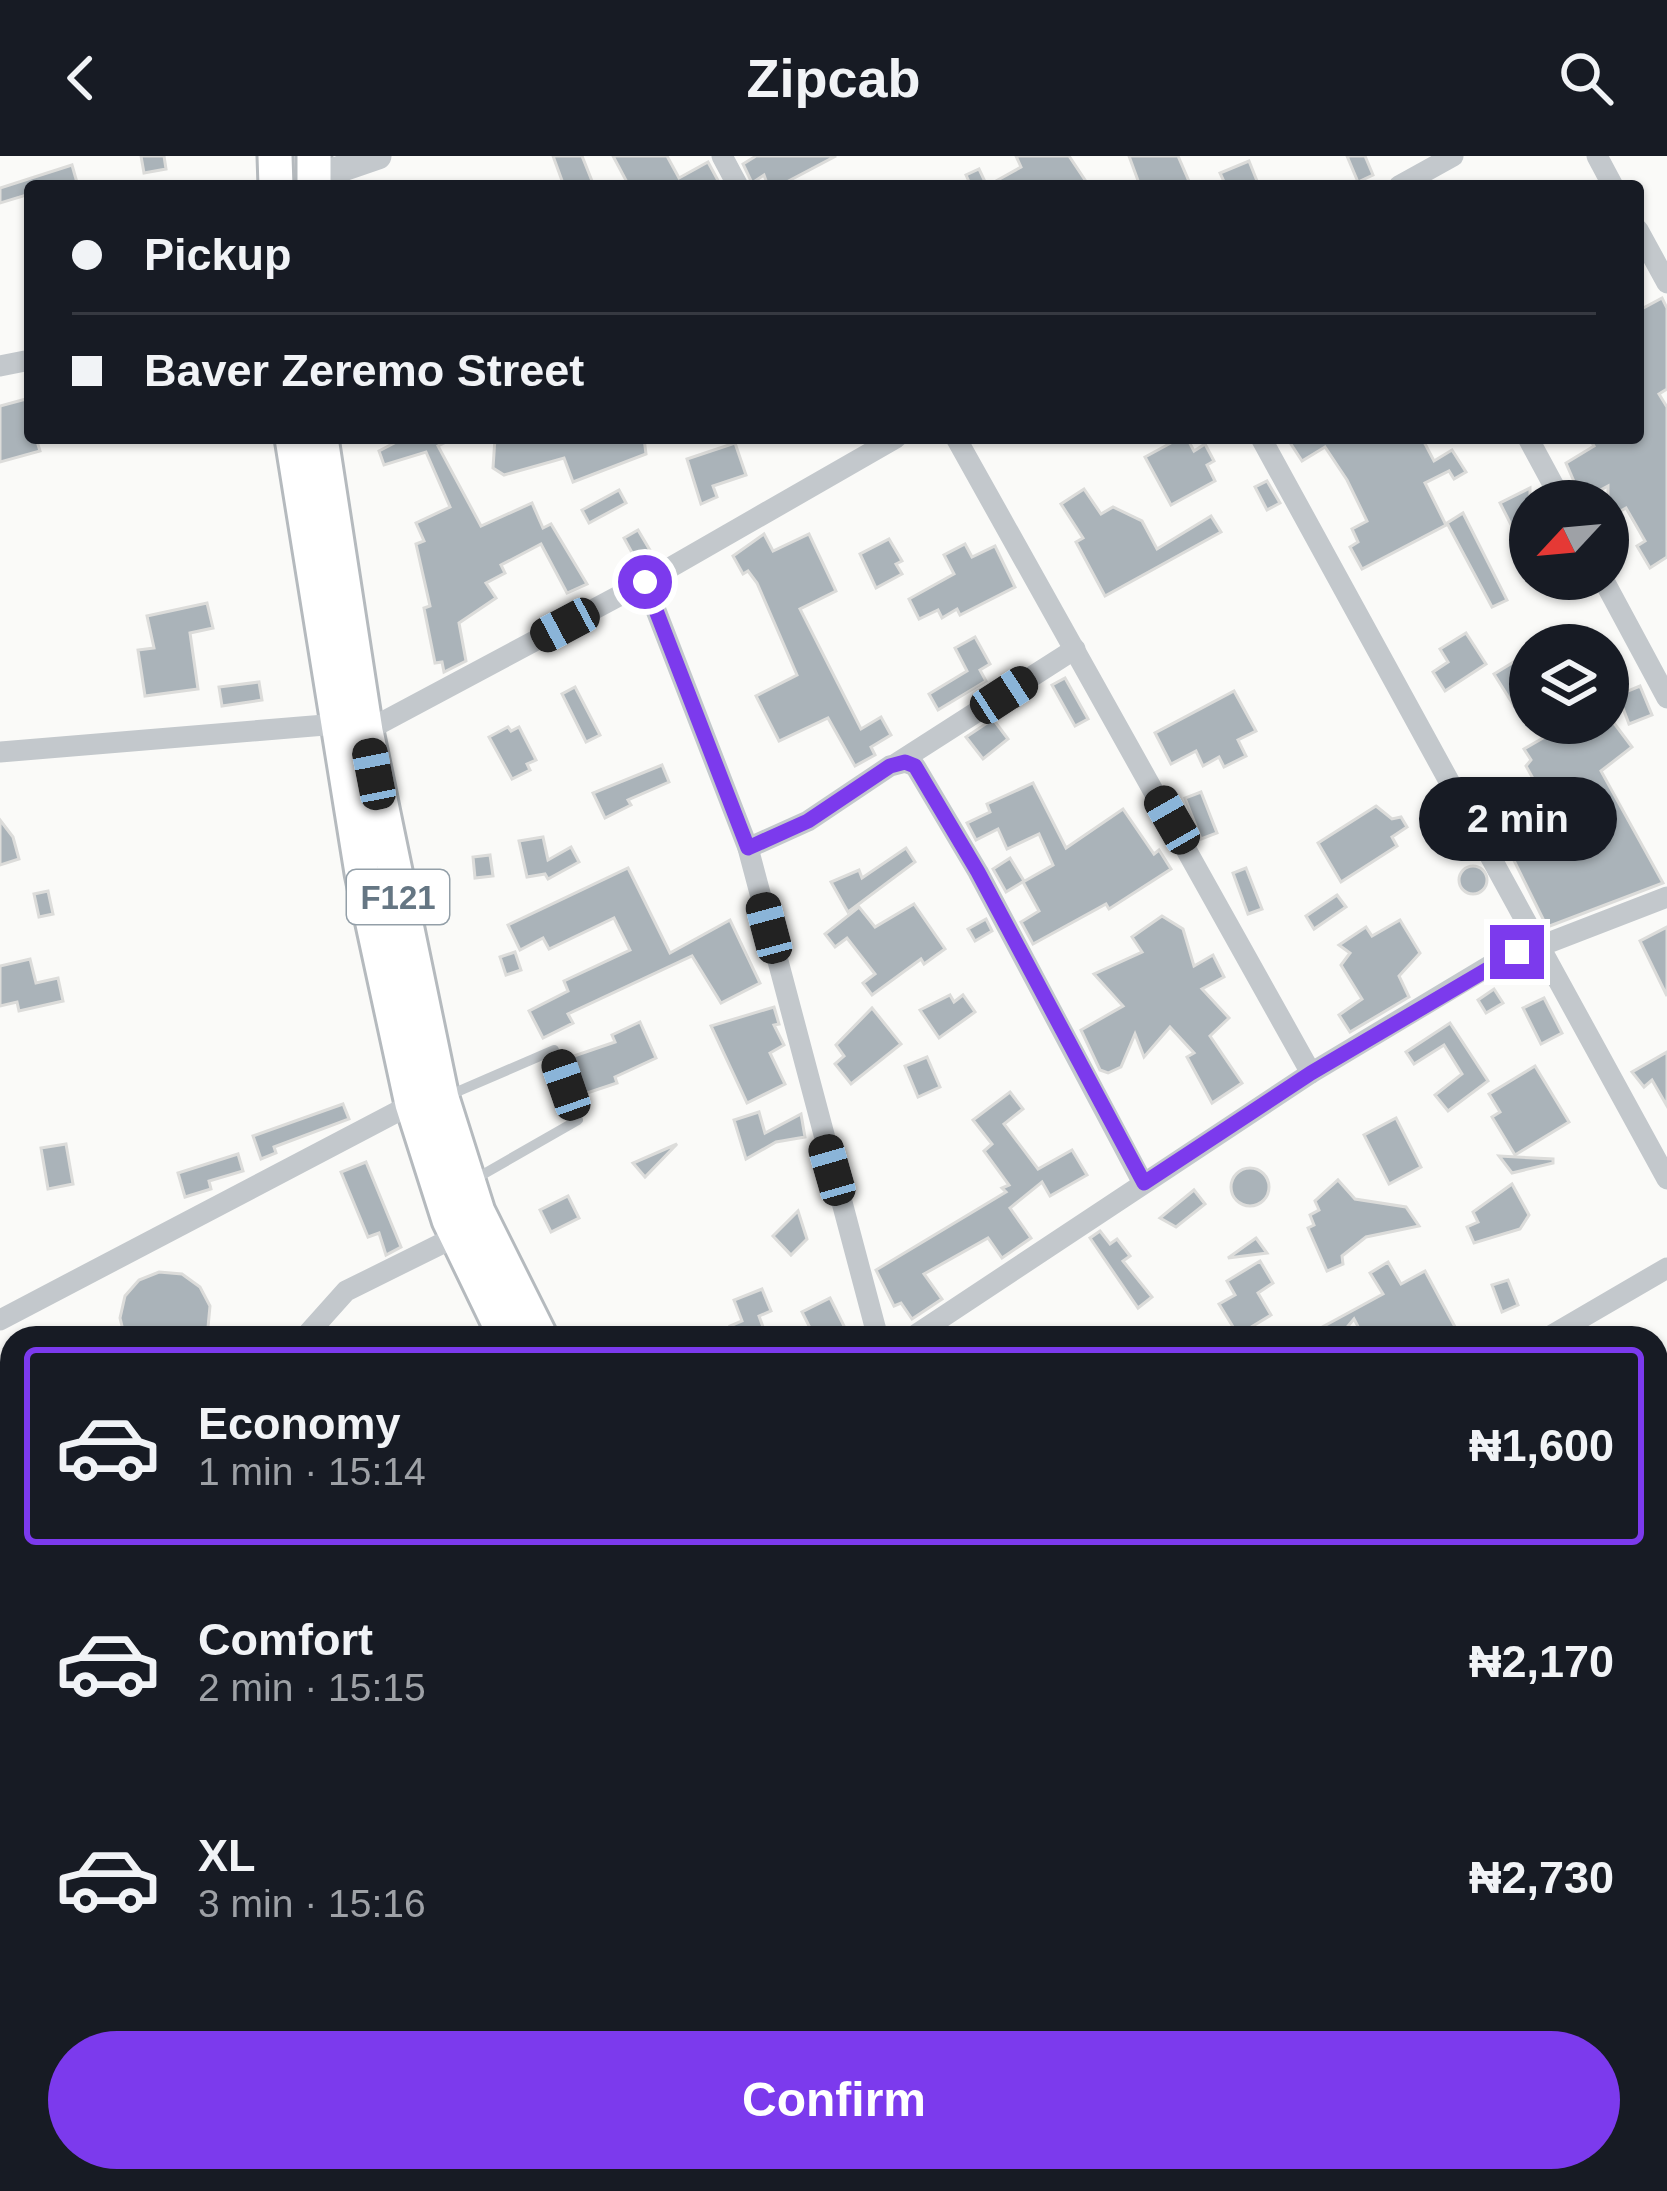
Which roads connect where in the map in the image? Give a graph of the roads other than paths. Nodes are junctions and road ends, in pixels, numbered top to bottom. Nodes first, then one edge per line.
1 (378, 156) edge
2 (1454, 156) edge
3 (314, 173) edge
4 (1410, 180) edge
5 (1644, 241) edge
6 (1667, 284) edge
7 (293, 444) edge
8 (322, 444) edge
9 (886, 444) edge
10 (959, 444) edge
11 (1265, 444) edge
12 (1531, 444) edge
13 (1551, 480) edge
14 (645, 582) junction
15 (1615, 600) edge
16 (1075, 649) junction
17 (1667, 698) edge
18 (351, 728) junction
19 (0, 752) edge
20 (897, 764) junction
21 (748, 848) junction
22 (1667, 897) edge
23 (1542, 942) junction
24 (1311, 1073) junction
25 (427, 1101) junction
26 (1667, 1179) edge
27 (1144, 1183) junction
28 (463, 1213) junction
29 (1667, 1268) edge
30 (0, 1320) edge
31 (315, 1326) edge
32 (502, 1326) edge
33 (534, 1326) edge
34 (875, 1326) edge
35 (929, 1326) edge
36 (1568, 1326) edge

1 - 3 street
2 - 4 street
5 - 6 street
7 - 18 main road, F121
8 - 18 main road, F121
9 - 14 street
10 - 16 street
11 - 23 street
12 - 13 street
14 - 18 street
14 - 21 street
15 - 17 street
16 - 20 street
16 - 24 street
18 - 19 street
18 - 25 main road, F121
20 - 21 street
20 - 27 street
21 - 34 street
22 - 23 street
23 - 24 street
23 - 26 street
24 - 27 street
25 - 28 main road, F121
25 - 28 lane
25 - 30 street
27 - 35 street
28 - 31 street
28 - 32 main road, F121
28 - 33 main road, F121
29 - 36 street

